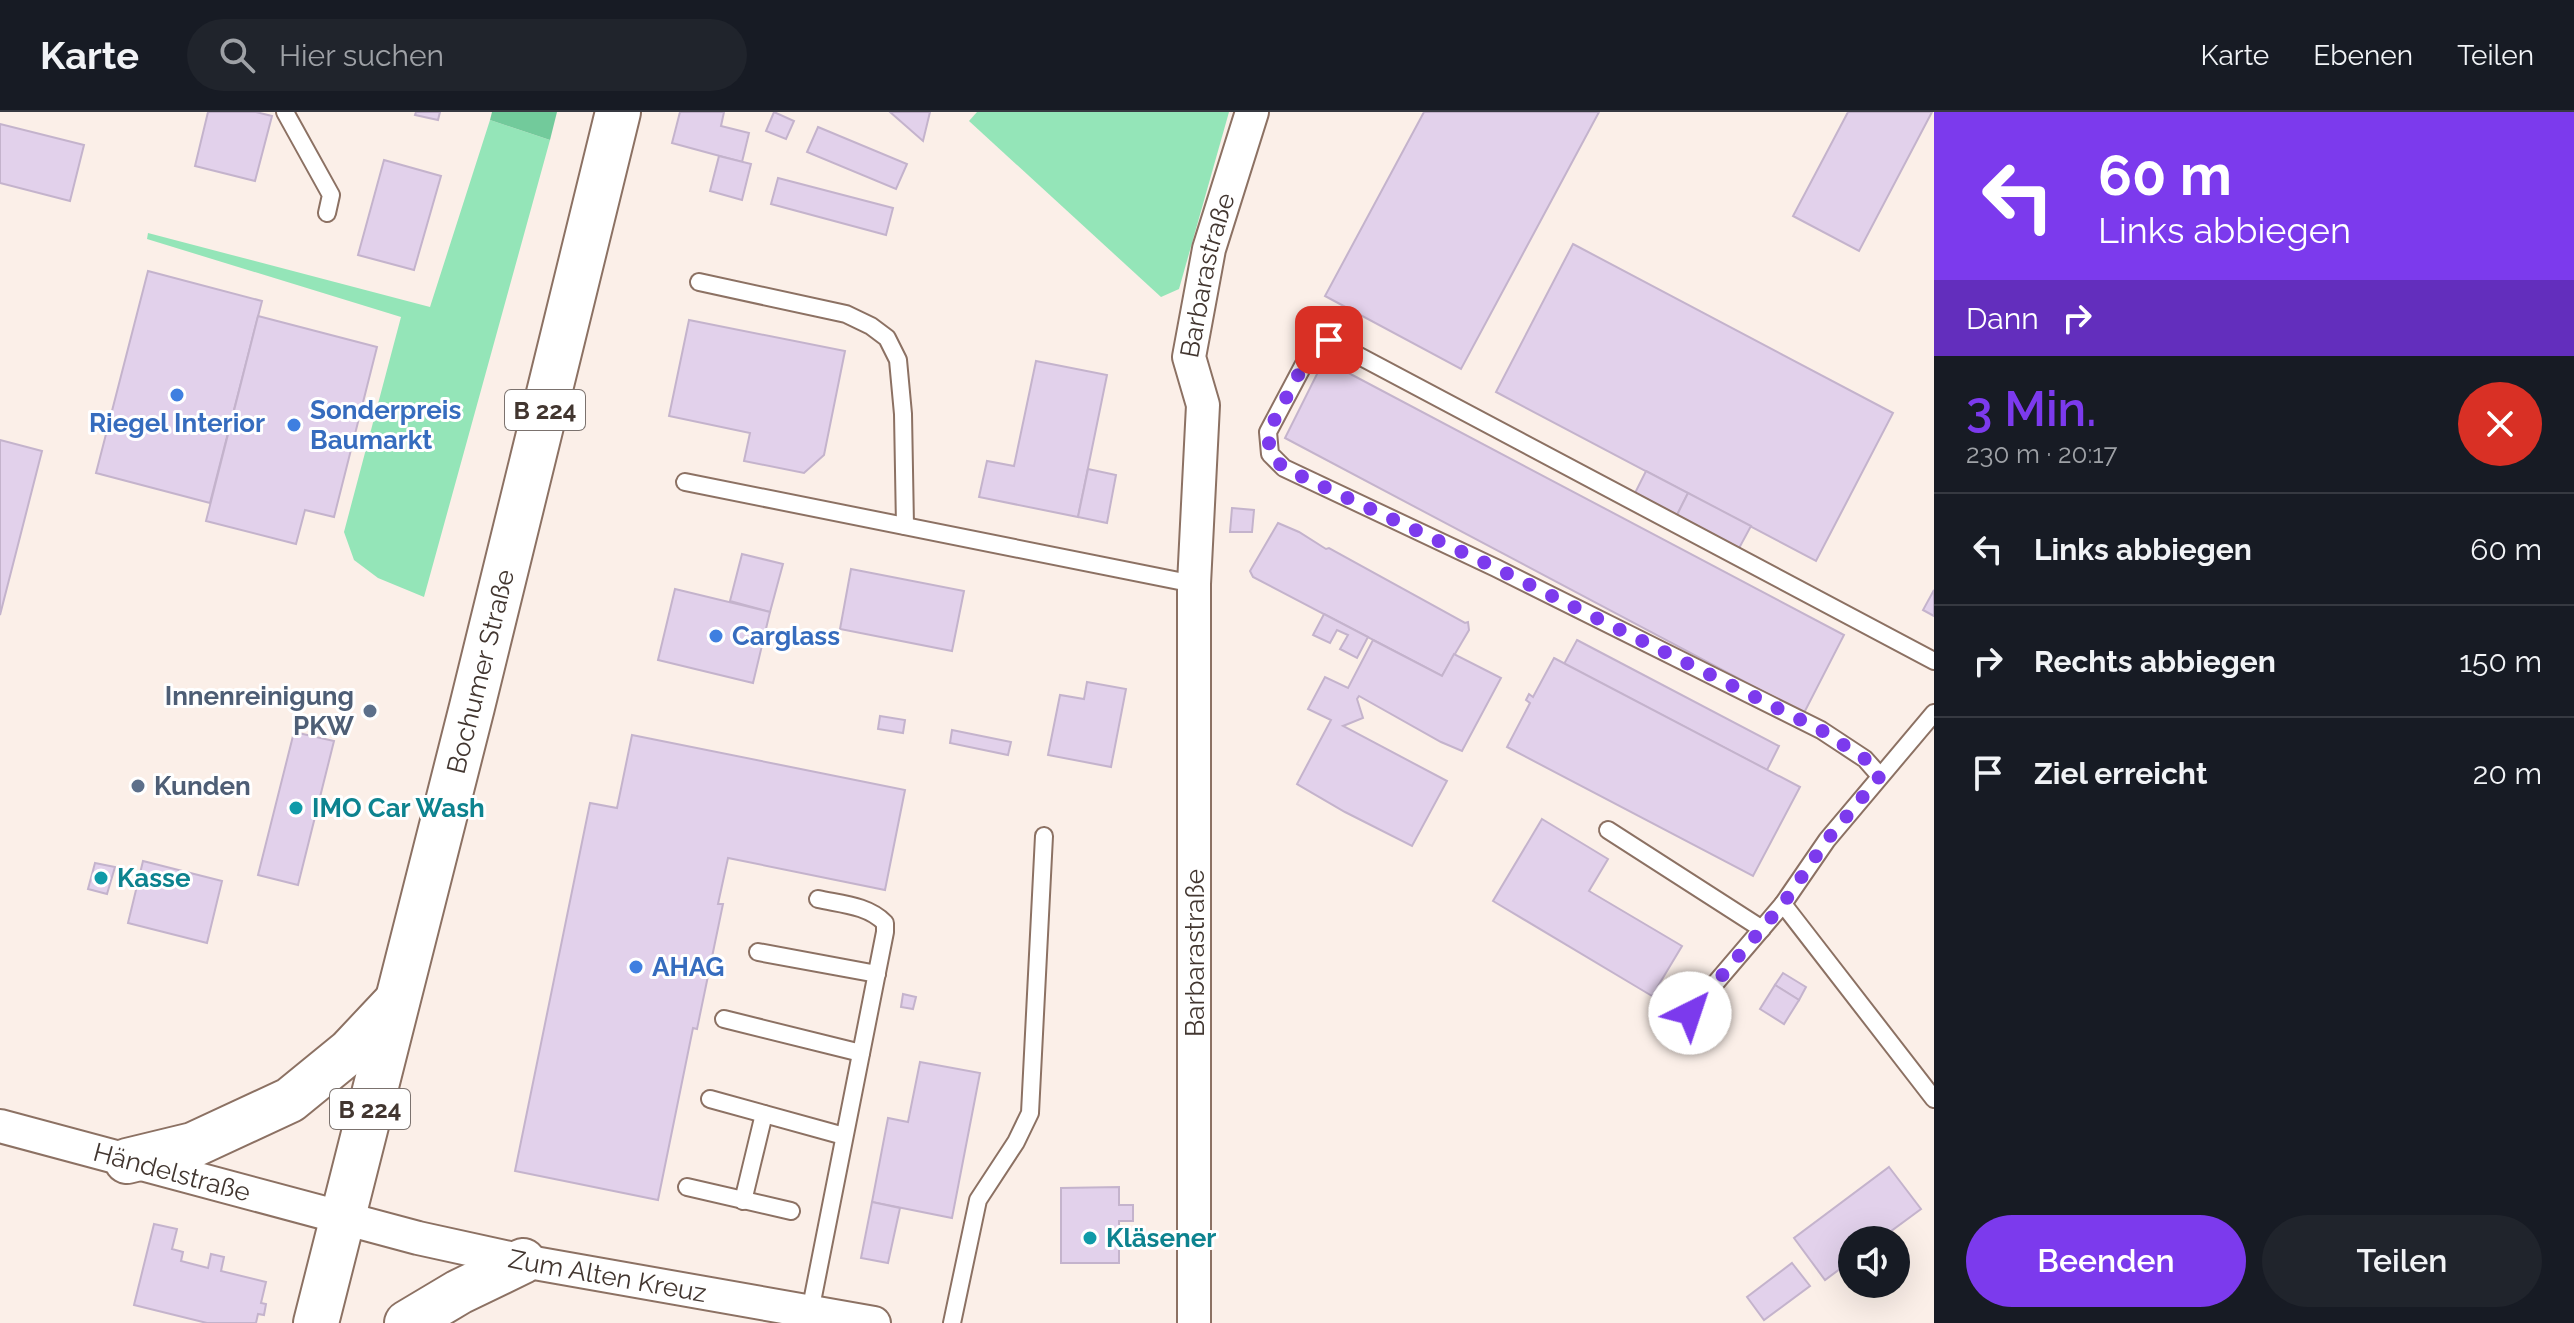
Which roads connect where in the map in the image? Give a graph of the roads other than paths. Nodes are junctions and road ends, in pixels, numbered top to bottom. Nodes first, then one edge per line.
1 (285, 112) edge
2 (618, 112) edge
3 (1252, 112) edge
4 (327, 213) dead end
5 (699, 282) dead end
6 (685, 482) dead end
7 (905, 526) junction
8 (1194, 584) junction
9 (1934, 661) edge
10 (1934, 713) edge
11 (1880, 776) junction
12 (1608, 830) dead end
13 (1044, 836) dead end
14 (818, 899) dead end
15 (1783, 904) junction
16 (1762, 929) junction
17 (758, 952) dead end
18 (877, 974) junction
19 (398, 999) junction
20 (724, 1019) dead end
21 (1672, 1034) dead end
22 (861, 1053) junction
23 (710, 1099) dead end
24 (1934, 1099) edge
25 (764, 1114) junction
26 (0, 1126) edge
27 (844, 1136) junction
28 (127, 1161) junction
29 (687, 1187) dead end
30 (743, 1201) junction
31 (791, 1211) dead end
32 (342, 1219) junction
33 (523, 1261) junction
34 (810, 1312) junction
35 (316, 1323) edge
36 (407, 1323) edge
37 (874, 1323) edge
38 (952, 1323) edge
39 (1194, 1323) edge

1 - 4 lane
2 - 19 main road, Bochumer Straße / B 224
3 - 8 street, Barbarastraße
5 - 7 lane
6 - 7 lane
7 - 8 lane
8 - 39 street, Barbarastraße
9 - 11 lane
10 - 11 lane
11 - 15 lane
12 - 16 lane
13 - 38 lane
14 - 18 lane
15 - 16 lane
15 - 24 lane
16 - 21 lane
17 - 18 lane
18 - 22 lane
19 - 28 main road
19 - 32 main road, Bochumer Straße / B 224
20 - 22 lane
22 - 27 lane
23 - 25 lane
25 - 27 lane
25 - 30 lane
26 - 28 street, Händelstraße
27 - 34 lane
28 - 32 street, Händelstraße
29 - 30 lane
30 - 31 lane
32 - 33 street, Zum Alten Kreuz
32 - 35 main road, Bochumer Straße / B 224
33 - 34 street, Zum Alten Kreuz
33 - 36 main road
34 - 37 street, Zum Alten Kreuz

